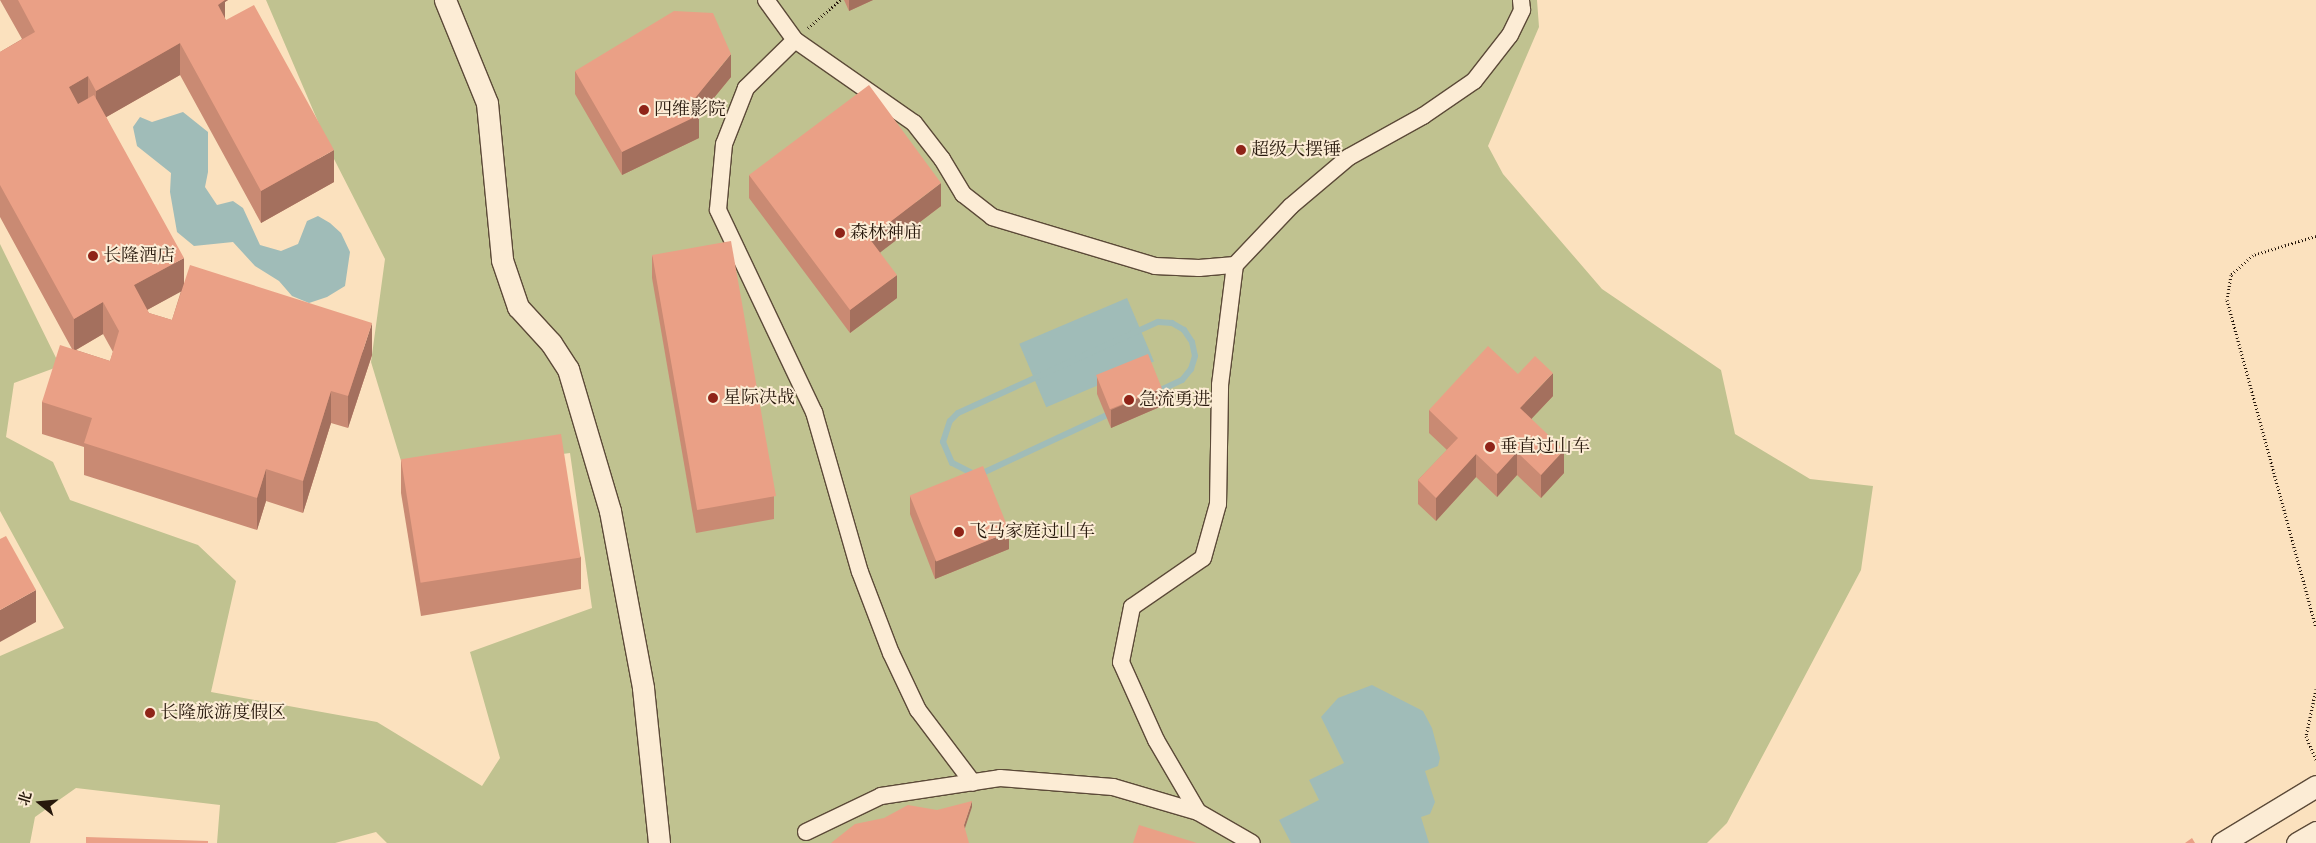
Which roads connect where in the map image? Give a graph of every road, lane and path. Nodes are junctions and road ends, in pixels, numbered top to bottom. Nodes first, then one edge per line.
1 (445, 0) edge
2 (766, 0) edge
3 (840, 0) edge
4 (1521, 0) edge
5 (795, 40) junction
6 (2316, 236) edge
7 (1235, 266) junction
8 (2316, 627) edge
9 (2316, 689) edge
10 (2316, 760) edge
11 (973, 783) junction
12 (2316, 786) edge
13 (1198, 812) junction
14 (806, 832) dead end
15 (2316, 832) edge
16 (659, 843) edge
17 (1252, 843) edge
18 (2222, 843) edge
19 (2297, 843) edge

1 - 16 street
2 - 5 street
3 - 5 path
4 - 7 street
5 - 7 street
5 - 11 street
6 - 8 path
7 - 13 street
9 - 10 path
11 - 13 street
11 - 14 street
12 - 18 street
13 - 17 street
15 - 19 street

